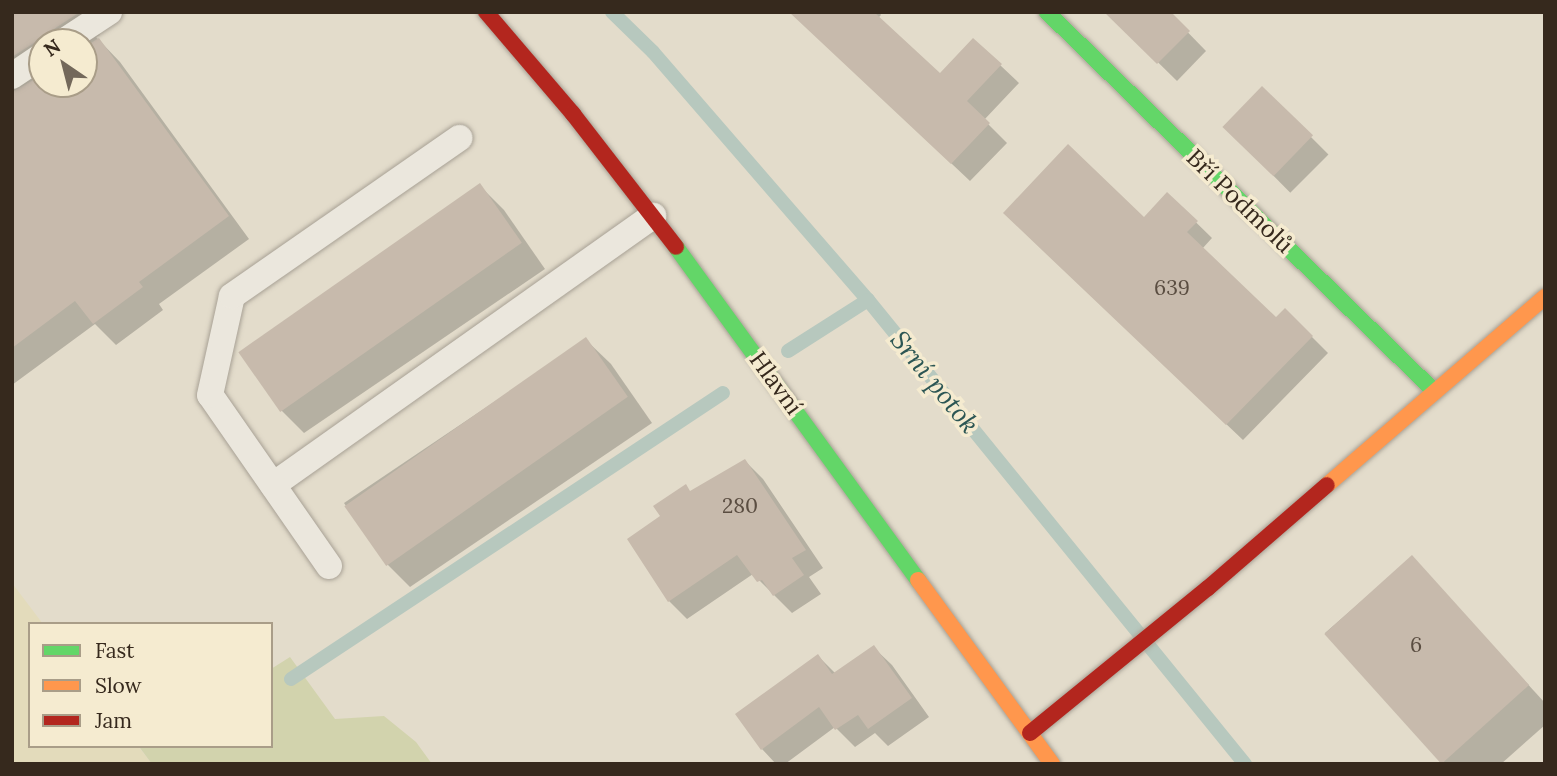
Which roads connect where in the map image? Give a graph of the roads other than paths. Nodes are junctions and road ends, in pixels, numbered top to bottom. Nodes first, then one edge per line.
1 (109, 12) edge
2 (486, 12) edge
3 (1047, 12) edge
4 (84, 28) edge
5 (28, 65) edge
6 (12, 76) edge
7 (459, 138) dead end
8 (653, 215) junction
9 (1545, 296) edge
10 (1434, 391) junction
11 (273, 485) junction
12 (329, 566) dead end
13 (1030, 733) junction
14 (1052, 764) edge

1 - 4 lane
2 - 8 street, Hlavní
3 - 10 street, Bří Podmolů
5 - 6 lane
7 - 11 lane
8 - 11 lane
8 - 13 street, Hlavní
9 - 10 street
10 - 13 street
11 - 12 lane
13 - 14 street, Hlavní

